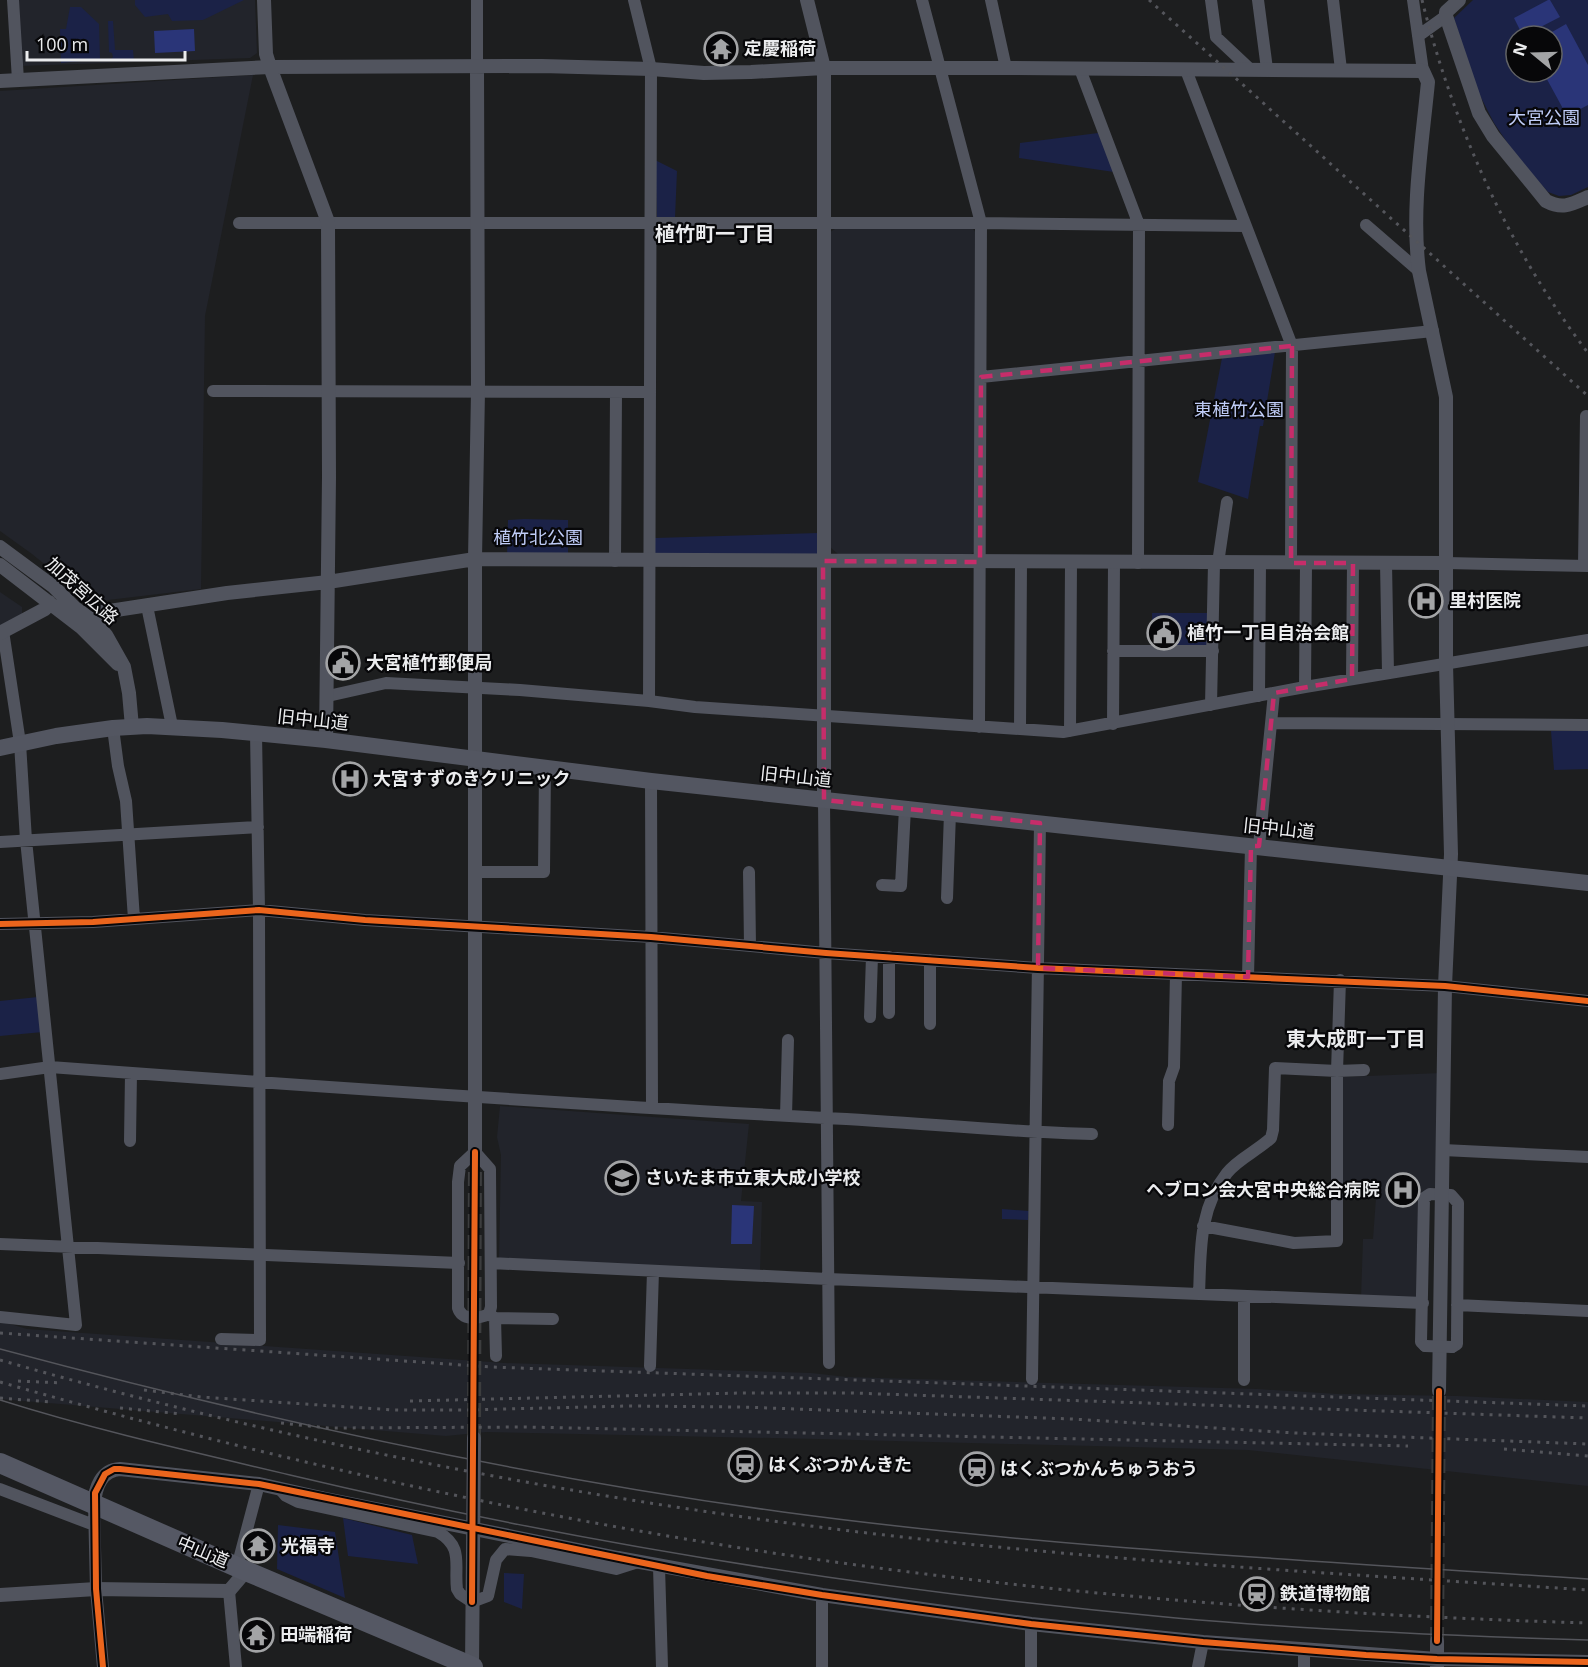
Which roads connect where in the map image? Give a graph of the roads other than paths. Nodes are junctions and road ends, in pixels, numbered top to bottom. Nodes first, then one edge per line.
1 (13, 0) edge
2 (264, 0) edge
3 (477, 0) edge
4 (634, 0) edge
5 (807, 0) edge
6 (922, 0) edge
7 (991, 0) edge
8 (1211, 0) edge
9 (1258, 0) edge
10 (1333, 0) edge
11 (1413, 0) edge
12 (1459, 0) edge
13 (1445, 10) edge
14 (1419, 36) junction
15 (270, 67) junction
16 (477, 67) junction
17 (824, 68) junction
18 (940, 68) junction
19 (1006, 68) junction
20 (1248, 68) junction
21 (651, 69) junction
22 (1080, 69) junction
23 (1267, 69) junction
24 (1186, 70) junction
25 (1341, 70) junction
26 (1423, 71) junction
27 (18, 80) junction
28 (0, 81) edge
29 (1588, 197) edge
30 (327, 222) junction
31 (239, 223) dead end
32 (981, 223) junction
33 (477, 224) junction
34 (651, 224) junction
35 (824, 224) junction
36 (1139, 225) junction
37 (1366, 225) dead end
38 (1245, 226) junction
39 (1419, 271) junction
40 (1433, 331) junction
41 (1292, 346) junction
42 (1139, 360) junction
43 (981, 377) junction
44 (213, 390) dead end
45 (329, 390) junction
46 (478, 391) junction
47 (616, 392) junction
48 (650, 392) junction
49 (1586, 416) dead end
50 (1227, 502) dead end
51 (0, 547) edge
52 (475, 560) junction
53 (615, 561) junction
54 (650, 561) junction
55 (823, 561) junction
56 (980, 562) junction
57 (1021, 562) junction
58 (1071, 562) junction
59 (1114, 563) junction
60 (1138, 563) junction
61 (1216, 563) junction
62 (1260, 563) junction
63 (1291, 563) junction
64 (1306, 563) junction
65 (1353, 563) junction
66 (1386, 563) junction
67 (1446, 563) junction
68 (0, 565) edge
69 (1586, 566) edge
70 (328, 582) junction
71 (49, 602) junction
72 (147, 606) junction
73 (93, 621) junction
74 (1, 632) edge
75 (1588, 640) edge
76 (1113, 651) junction
77 (1213, 651) junction
78 (1446, 664) junction
79 (126, 672) junction
80 (1388, 673) junction
81 (1352, 679) junction
82 (475, 687) junction
83 (1305, 687) junction
84 (1274, 693) junction
85 (328, 696) junction
86 (1259, 696) junction
87 (649, 700) junction
88 (1211, 705) junction
89 (823, 716) junction
90 (1272, 723) junction
91 (1113, 724) junction
92 (1448, 725) junction
93 (1588, 725) edge
94 (172, 726) junction
95 (132, 727) junction
96 (980, 727) junction
97 (113, 728) junction
98 (1020, 729) junction
99 (1070, 731) junction
100 (256, 733) junction
101 (326, 740) junction
102 (20, 743) junction
103 (0, 748) edge
104 (476, 759) junction
105 (545, 768) junction
106 (651, 781) junction
107 (824, 800) junction
108 (905, 808) junction
109 (950, 813) junction
110 (1040, 823) junction
111 (258, 826) junction
112 (128, 834) junction
113 (26, 840) junction
114 (0, 842) edge
115 (1255, 846) junction
116 (1450, 870) junction
117 (474, 872) junction
118 (749, 872) dead end
119 (1588, 883) edge
120 (882, 885) dead end
121 (946, 898) dead end
122 (259, 910) junction
123 (134, 919) junction
124 (34, 922) junction
125 (0, 924) edge
126 (474, 926) junction
127 (651, 938) junction
128 (750, 946) junction
129 (826, 953) junction
130 (872, 956) junction
131 (889, 957) junction
132 (930, 960) junction
133 (1038, 968) junction
134 (1176, 974) junction
135 (1248, 977) junction
136 (1340, 980) junction
137 (1445, 986) junction
138 (1588, 1001) edge
139 (890, 1013) dead end
140 (870, 1017) dead end
141 (930, 1024) dead end
142 (788, 1040) dead end
143 (50, 1067) junction
144 (1364, 1070) dead end
145 (1337, 1071) junction
146 (131, 1073) junction
147 (0, 1074) edge
148 (259, 1082) junction
149 (475, 1096) junction
150 (652, 1108) junction
151 (786, 1116) junction
152 (827, 1118) junction
153 (1168, 1125) dead end
154 (1035, 1133) junction
155 (1092, 1134) dead end
156 (130, 1141) dead end
157 (1443, 1150) junction
158 (475, 1152) junction
159 (1588, 1157) edge
160 (1441, 1195) junction
161 (1203, 1226) junction
162 (0, 1244) edge
163 (67, 1246) junction
164 (260, 1254) junction
165 (459, 1263) junction
166 (491, 1263) junction
167 (653, 1271) junction
168 (828, 1279) junction
169 (1033, 1287) junction
170 (1199, 1294) junction
171 (1244, 1296) junction
172 (1422, 1303) junction
173 (1458, 1305) junction
174 (1588, 1311) edge
175 (492, 1316) junction
176 (0, 1317) edge
177 (553, 1319) dead end
178 (221, 1339) dead end
179 (496, 1356) dead end
180 (829, 1363) dead end
181 (651, 1366) dead end
182 (1032, 1379) dead end
183 (1244, 1380) dead end
184 (1439, 1391) tunnel mouth
185 (474, 1438) tunnel mouth
186 (0, 1463) edge
187 (259, 1484) junction
188 (0, 1489) edge
189 (279, 1489) junction
190 (94, 1505) junction
191 (94, 1525) junction
192 (638, 1562) junction
193 (659, 1567) junction
194 (242, 1569) junction
195 (96, 1589) junction
196 (229, 1591) junction
197 (0, 1595) edge
198 (822, 1595) junction
199 (472, 1602) junction
200 (1031, 1624) junction
201 (1437, 1641) tunnel mouth
202 (1203, 1642) junction
203 (1304, 1650) junction
204 (1588, 1662) edge
205 (1437, 1663) edge
206 (103, 1667) edge
207 (236, 1667) edge
208 (472, 1667) edge
209 (662, 1667) edge
210 (822, 1667) edge
211 (1031, 1667) edge
212 (1198, 1667) edge
213 (1304, 1667) edge

1 - 27 street
2 - 15 street
3 - 16 street
4 - 21 street
5 - 17 street
6 - 18 street
7 - 19 street
8 - 20 street
9 - 23 street
10 - 25 street
11 - 14 street
12 - 13 street
13 - 14 street
13 - 29 street
14 - 26 street
15 - 16 street
15 - 27 street
15 - 30 street
16 - 21 street
16 - 33 street
17 - 18 street
17 - 21 street
17 - 35 street
18 - 19 street
18 - 32 street
19 - 22 street
20 - 23 street
20 - 24 street
21 - 34 street
22 - 24 street
22 - 36 street
23 - 25 street
24 - 38 street
25 - 26 street
26 - 39 street
27 - 28 street
30 - 31 street
30 - 33 street
30 - 45 street
32 - 35 street
32 - 36 street
32 - 43 street
33 - 34 street
33 - 46 street
34 - 35 street
34 - 48 street
35 - 55 street
36 - 38 street
36 - 42 street
37 - 39 street
38 - 41 street
39 - 40 street
40 - 41 street
40 - 67 street
41 - 42 street
41 - 63 street
42 - 43 street
42 - 60 street
43 - 56 street
44 - 45 street
45 - 46 street
45 - 70 street
46 - 47 street
46 - 52 street
47 - 48 street
47 - 53 street
48 - 54 street
49 - 69 street
50 - 61 street
51 - 73 street, 加茂宮広路
52 - 53 street
52 - 70 street
52 - 82 street
53 - 54 street
54 - 55 street
54 - 87 street
55 - 56 street
55 - 89 street
56 - 57 street
56 - 96 street
57 - 58 street
57 - 98 street
58 - 59 street
58 - 99 street
59 - 60 street
59 - 76 street
60 - 61 street
61 - 62 street
61 - 77 street
62 - 63 street
62 - 86 street
63 - 64 street
64 - 65 street
64 - 83 street
65 - 66 street
65 - 81 street
66 - 67 street
66 - 80 street
67 - 69 street
67 - 78 street
68 - 71 street, 加茂宮広路
70 - 72 street
70 - 85 street
71 - 74 street
71 - 79 street, 加茂宮広路
72 - 73 street
72 - 94 street
73 - 79 street, 加茂宮広路
74 - 102 street
75 - 78 street
76 - 77 street
76 - 91 street
77 - 88 street
78 - 80 street
78 - 92 street
79 - 95 street, 加茂宮広路
80 - 81 street
81 - 83 street
82 - 85 street
82 - 87 street
82 - 104 street
83 - 84 street
84 - 86 street
84 - 90 street
85 - 101 street
86 - 88 street
87 - 89 street
88 - 91 street
89 - 96 street
89 - 107 street
90 - 92 street
90 - 115 street
91 - 99 street
92 - 93 street
92 - 116 street
94 - 95 main road, 旧中山道
94 - 100 main road, 旧中山道
95 - 97 main road, 旧中山道
96 - 98 street
97 - 102 main road, 旧中山道
97 - 112 street
98 - 99 street
100 - 101 main road, 旧中山道
100 - 111 street
101 - 104 main road, 旧中山道
102 - 103 main road, 旧中山道
102 - 113 street
104 - 105 main road, 旧中山道
104 - 117 street
105 - 106 main road, 旧中山道
105 - 117 street
106 - 107 main road, 旧中山道
106 - 127 street
107 - 108 main road, 旧中山道
107 - 129 street
108 - 109 main road, 旧中山道
108 - 120 street
109 - 110 main road, 旧中山道
109 - 121 street
110 - 115 main road, 旧中山道
110 - 133 street
111 - 112 street
111 - 122 street
112 - 113 street
112 - 123 street
113 - 114 street
113 - 124 street
115 - 116 main road, 旧中山道
115 - 135 street
116 - 119 main road, 旧中山道
116 - 137 street
117 - 126 street
118 - 128 street
122 - 123 street
122 - 126 street
122 - 148 street
123 - 124 street
124 - 125 street
124 - 143 street
126 - 127 street
126 - 149 street
127 - 128 street
127 - 150 street
128 - 129 street
129 - 130 street
129 - 152 street
130 - 131 street
130 - 140 street
131 - 132 street
131 - 139 street
132 - 133 street
132 - 141 street
133 - 134 street
133 - 154 street
134 - 135 street
134 - 153 street
135 - 136 street
136 - 137 street
136 - 145 street
137 - 138 street
137 - 157 street
142 - 151 street
143 - 146 street
143 - 147 street
143 - 163 street
144 - 145 street
145 - 161 street
145 - 161 street
146 - 148 street
146 - 156 street
148 - 149 street
148 - 164 street
149 - 150 street
149 - 158 street
150 - 151 street
151 - 152 street
152 - 154 street
152 - 168 street
154 - 155 street
154 - 169 street
157 - 159 street
157 - 160 street
158 - 165 street
158 - 166 street
160 - 172 street
160 - 173 street
160 - 184 street
161 - 170 street
162 - 163 street
163 - 164 street
163 - 176 street
164 - 165 street
164 - 178 street
165 - 175 street
166 - 167 street
166 - 175 street
167 - 168 street
167 - 181 street
168 - 169 street
168 - 180 street
169 - 170 street
169 - 182 street
170 - 171 street
171 - 172 street
171 - 183 street
172 - 173 street, bridge
173 - 174 street
175 - 177 street
175 - 179 street
185 - 199 street
186 - 190 highway, 中山道
187 - 189 street
187 - 190 street
187 - 194 street
188 - 191 street
189 - 192 street, bridge
189 - 199 street
190 - 191 street
190 - 194 highway, 中山道
191 - 195 street
192 - 193 street
192 - 199 street
193 - 198 street
193 - 209 street
194 - 196 street
194 - 208 highway, 中山道
195 - 196 street
195 - 197 street
195 - 206 street
196 - 207 street
198 - 200 street
198 - 210 street
199 - 208 street
200 - 202 street
200 - 211 street
201 - 205 street
202 - 203 street
202 - 212 street
203 - 205 street
203 - 213 street
204 - 205 street

